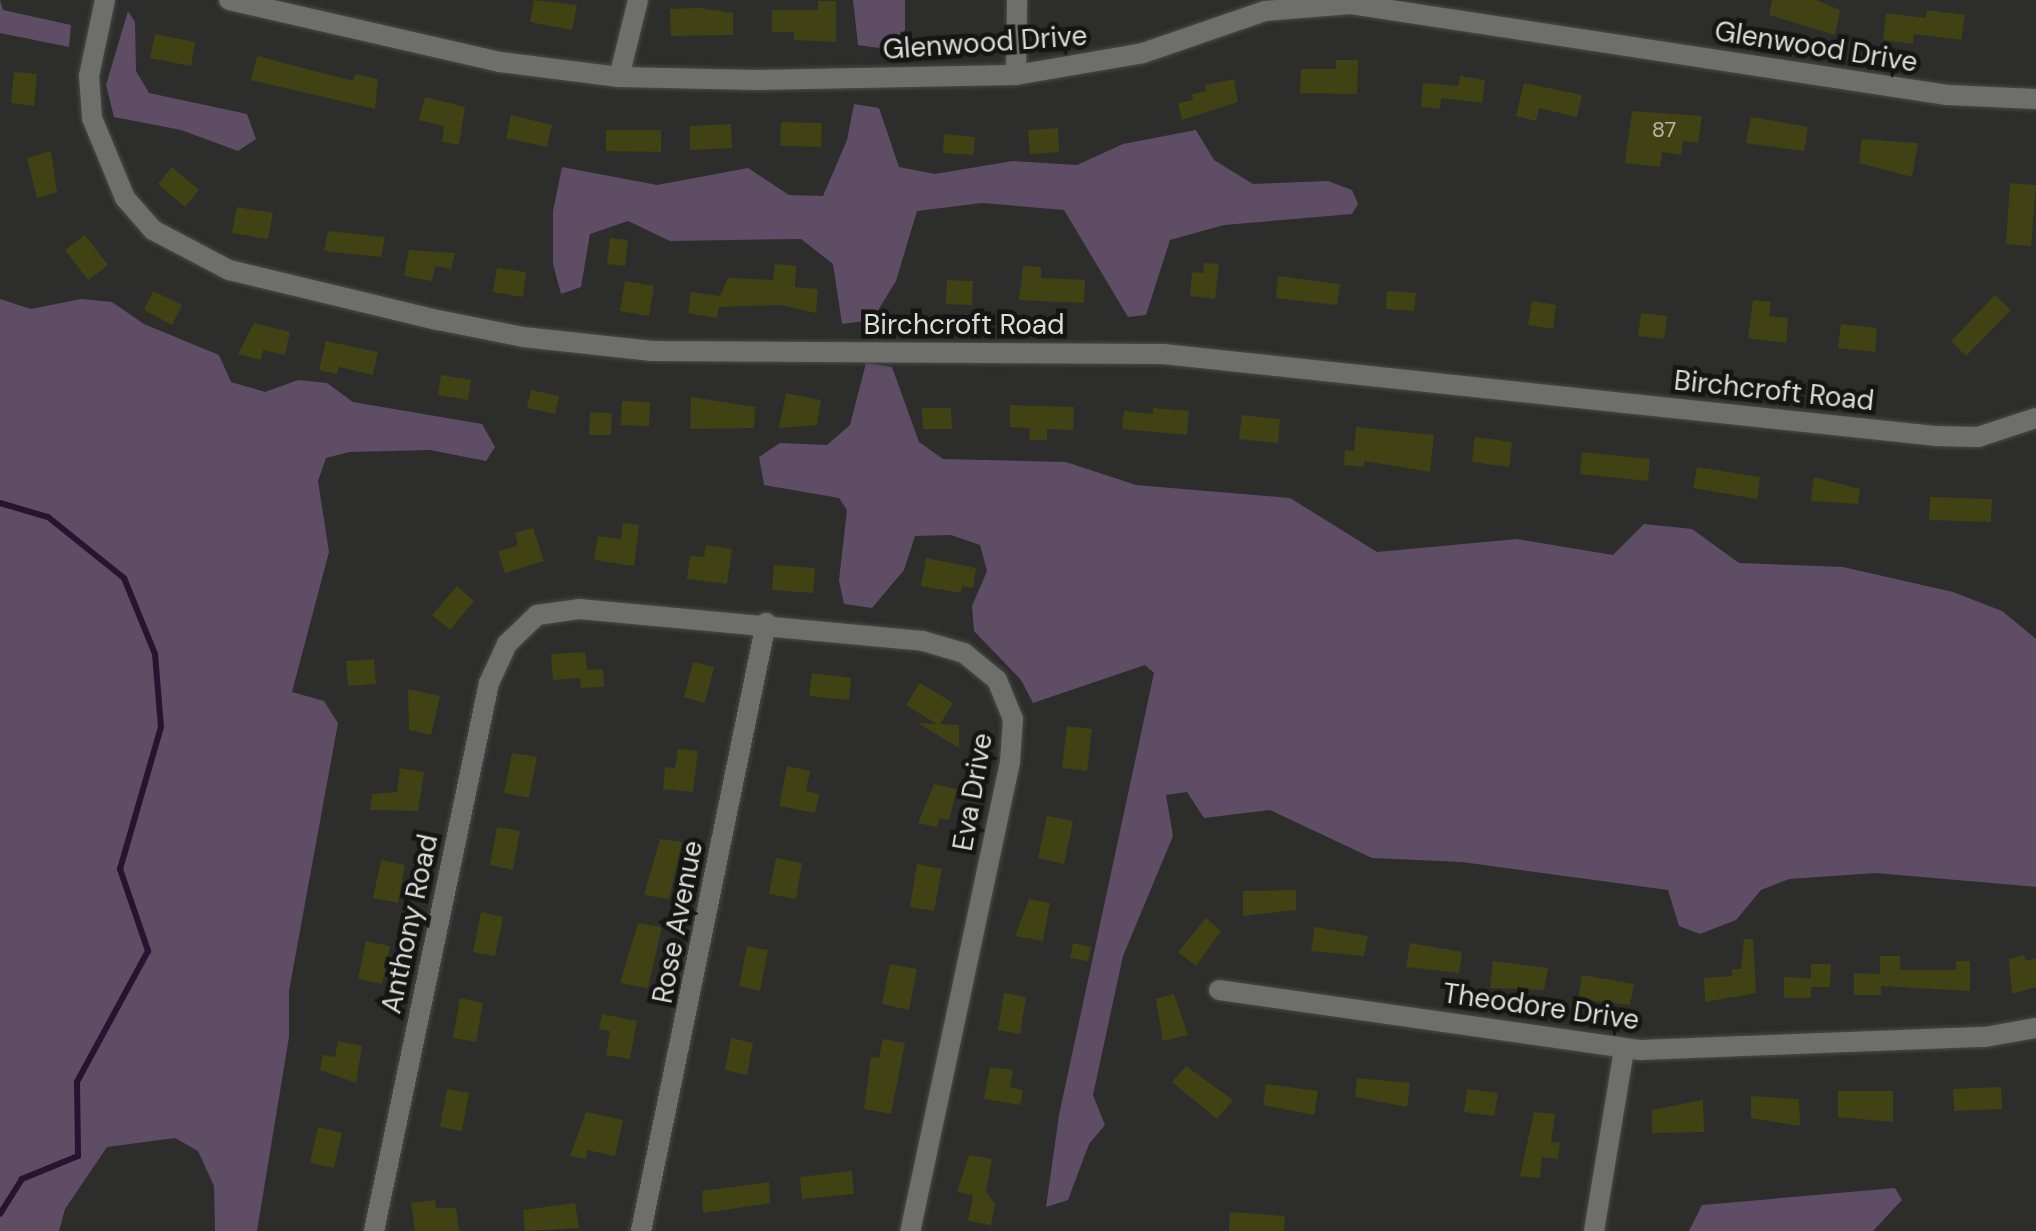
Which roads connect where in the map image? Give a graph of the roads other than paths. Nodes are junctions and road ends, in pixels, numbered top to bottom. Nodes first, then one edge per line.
1 (105, 0) edge
2 (229, 0) edge
3 (638, 0) edge
4 (1017, 0) edge
5 (1016, 75) junction
6 (620, 77) junction
7 (2036, 99) edge
8 (2036, 418) edge
9 (766, 623) junction
10 (516, 635) joint
11 (1219, 990) dead end
12 (2036, 1028) edge
13 (1624, 1048) junction
14 (374, 1231) edge
15 (641, 1231) edge
16 (910, 1231) edge
17 (1594, 1231) edge

1 - 8 street, Birchcroft Road
2 - 6 street, Glenwood Drive
3 - 6 street
4 - 5 street
5 - 6 street, Glenwood Drive
5 - 7 street, Glenwood Drive
9 - 10 street, Eva Drive
9 - 15 street, Rose Avenue
9 - 16 street, Eva Drive
10 - 14 street, Anthony Road
11 - 13 street, Theodore Drive
12 - 13 street, Theodore Drive
13 - 17 street

